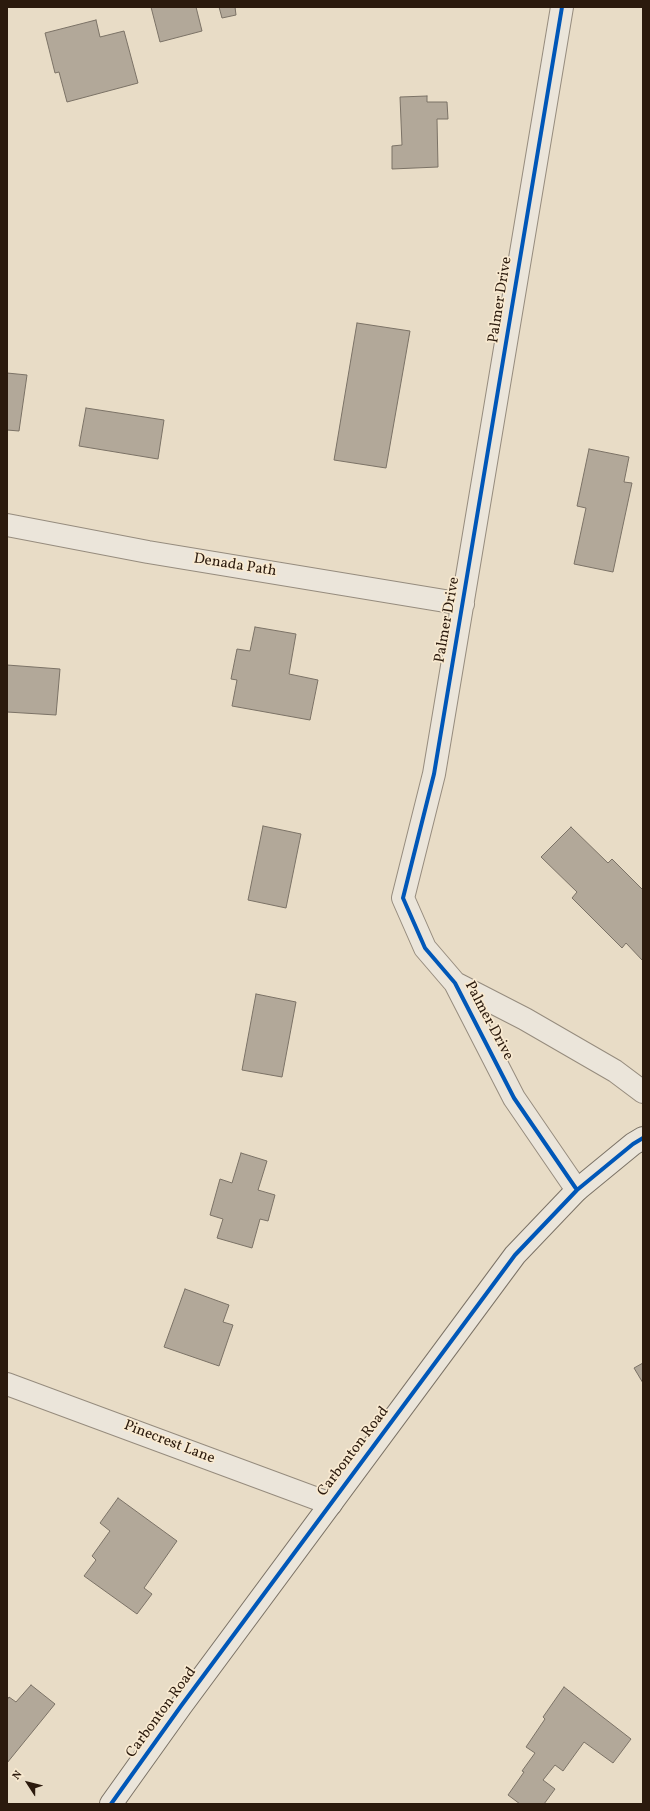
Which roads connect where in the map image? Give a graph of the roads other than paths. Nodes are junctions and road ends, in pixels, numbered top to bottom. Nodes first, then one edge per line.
1 (562, 7) edge
2 (7, 526) edge
3 (463, 604) junction
4 (455, 983) junction
5 (643, 1092) edge
6 (643, 1138) edge
7 (577, 1190) junction
8 (7, 1384) edge
9 (331, 1504) junction
10 (111, 1804) edge

1 - 3 street, Palmer Drive
2 - 3 street, Denada Path
3 - 4 street, Palmer Drive
4 - 5 street
4 - 7 street, Palmer Drive
6 - 7 street, Carbonton Road
7 - 9 street, Carbonton Road
8 - 9 street, Pinecrest Lane
9 - 10 street, Carbonton Road

